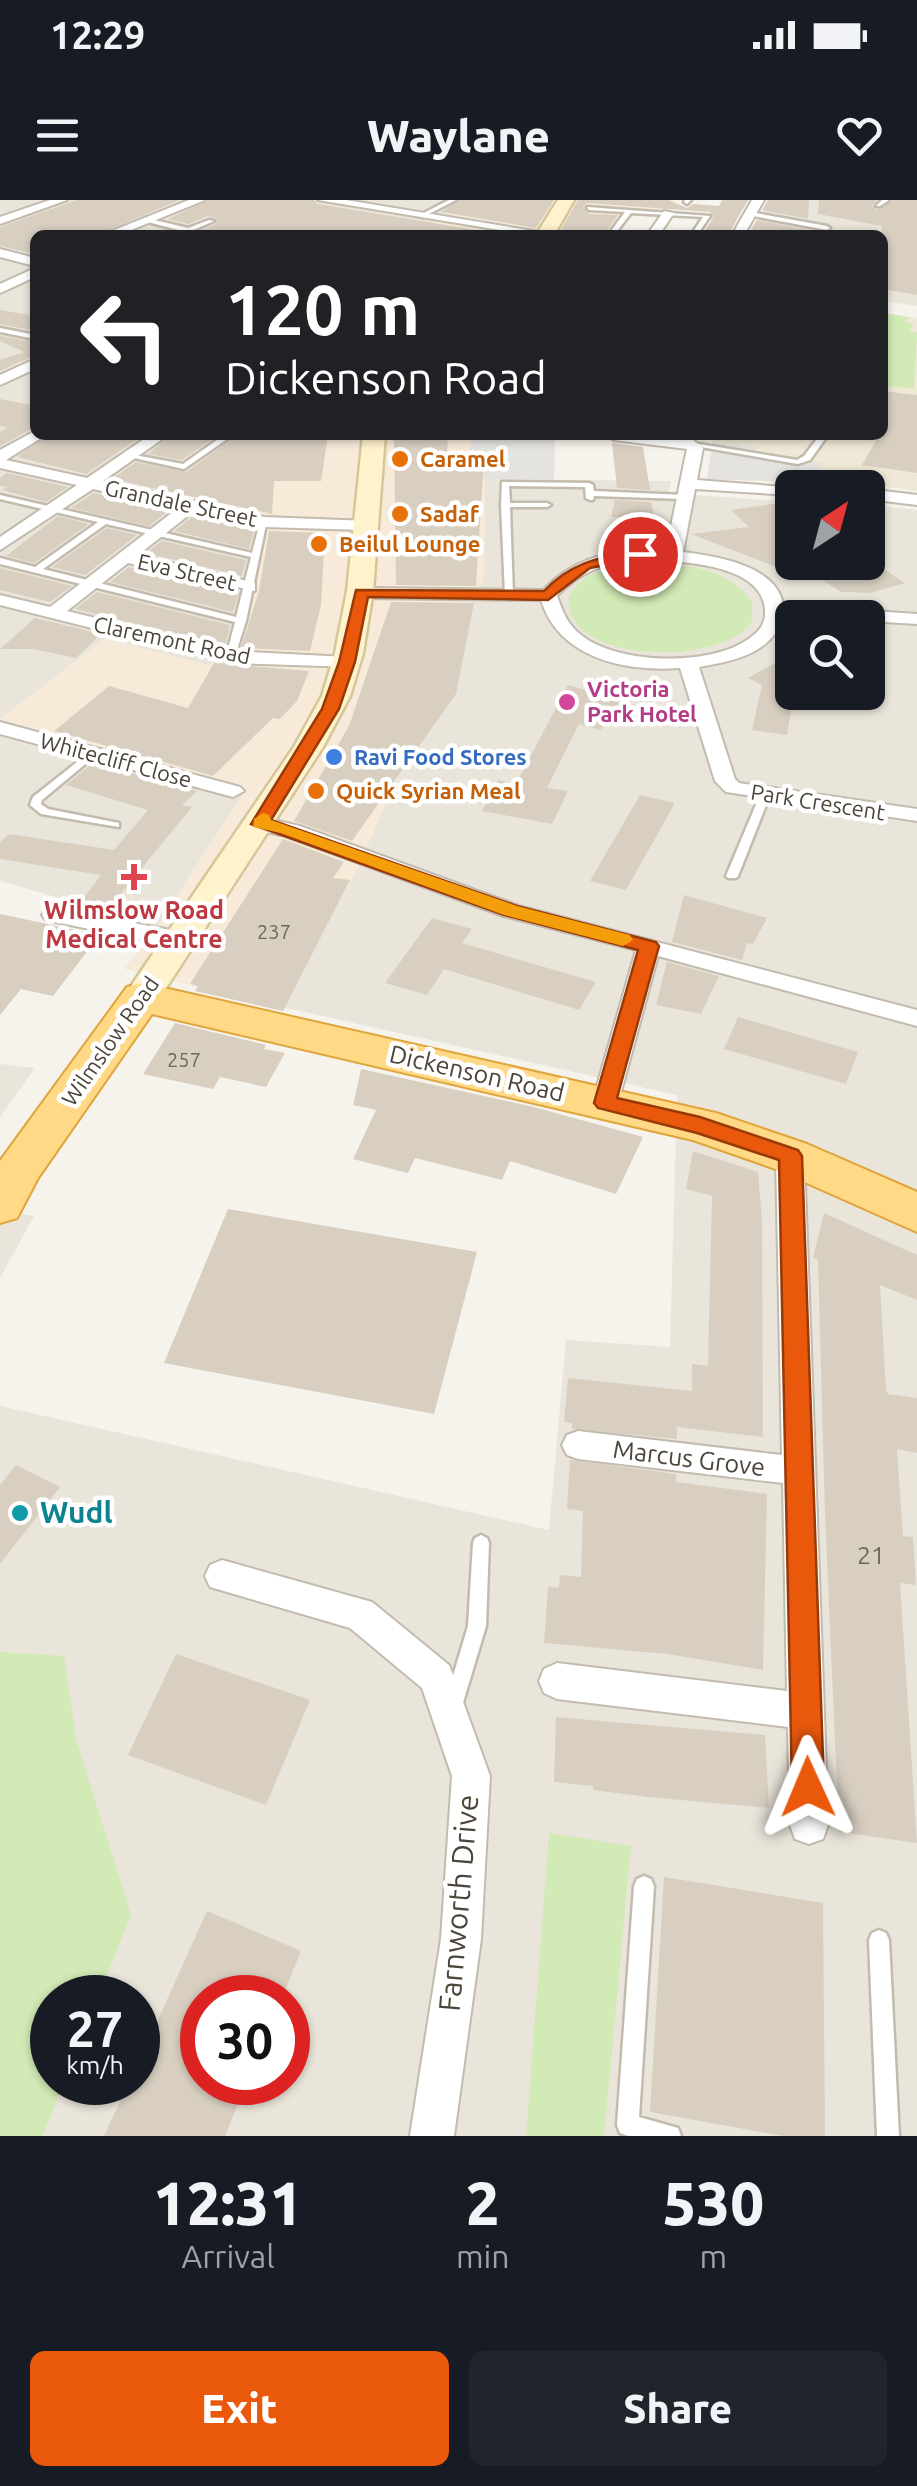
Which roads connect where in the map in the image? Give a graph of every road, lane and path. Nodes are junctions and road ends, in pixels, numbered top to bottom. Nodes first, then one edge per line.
1 (61, 200) edge
2 (199, 200) edge
3 (324, 200) edge
4 (454, 200) edge
5 (566, 200) edge
6 (758, 200) edge
7 (886, 200) edge
8 (878, 205) dead end
9 (589, 208) dead end
10 (630, 210) junction
11 (668, 214) junction
12 (750, 214) junction
13 (422, 216) junction
14 (146, 220) junction
15 (0, 221) edge
16 (211, 221) dead end
17 (827, 228) dead end
18 (121, 230) edge
19 (187, 230) joint
20 (507, 230) edge
21 (548, 230) edge
22 (614, 230) edge
23 (657, 230) edge
24 (697, 230) edge
25 (741, 230) edge
26 (2, 256) edge
27 (30, 261) edge
28 (30, 274) edge
29 (0, 289) edge
30 (0, 330) edge
31 (29, 338) edge
32 (30, 366) edge
33 (0, 382) edge
34 (30, 439) edge
35 (153, 440) edge
36 (221, 440) edge
37 (373, 440) edge
38 (657, 440) edge
39 (820, 440) edge
40 (691, 444) junction
41 (130, 456) junction
42 (0, 460) edge
43 (89, 483) junction
44 (775, 490) edge
45 (685, 491) junction
46 (885, 496) edge
47 (2, 499) edge
48 (917, 500) edge
49 (505, 505) junction
50 (548, 505) dead end
51 (192, 506) junction
52 (52, 509) junction
53 (103, 522) junction
54 (264, 522) junction
55 (364, 525) junction
56 (156, 533) junction
57 (0, 545) edge
58 (674, 554) junction
59 (256, 556) junction
60 (124, 558) junction
61 (0, 561) edge
62 (36, 570) junction
63 (90, 584) junction
64 (248, 587) junction
65 (362, 593) junction
66 (508, 594) junction
67 (548, 595) junction
68 (0, 600) edge
69 (22, 606) junction
70 (775, 610) joint
71 (53, 613) junction
72 (885, 617) edge
73 (917, 619) edge
74 (0, 621) edge
75 (241, 621) junction
76 (231, 656) junction
77 (347, 662) junction
78 (688, 664) junction
79 (2, 731) edge
80 (91, 754) junction
81 (233, 791) dead end
82 (765, 795) junction
83 (917, 815) edge
84 (260, 824) junction
85 (116, 825) dead end
86 (732, 876) dead end
87 (54, 915) dead end
88 (181, 940) junction
89 (649, 946) junction
90 (142, 997) junction
91 (917, 1018) edge
92 (605, 1103) junction
93 (790, 1156) junction
94 (0, 1205) edge
95 (917, 1213) edge
96 (578, 1446) dead end
97 (800, 1471) junction
98 (481, 1543) dead end
99 (222, 1576) dead end
100 (557, 1680) dead end
101 (806, 1710) junction
102 (450, 1716) junction
103 (809, 1825) dead end
104 (644, 1886) dead end
105 (879, 1940) dead end
106 (432, 2136) edge
107 (670, 2136) edge
108 (888, 2136) edge

1 - 15 street
2 - 14 street
3 - 13 street
4 - 13 lane
5 - 21 main road
6 - 12 street
7 - 8 lane
9 - 10 lane
10 - 11 lane
10 - 22 lane
11 - 23 street
11 - 24 lane
12 - 17 lane
12 - 25 street
13 - 20 street
14 - 18 street
14 - 19 lane
16 - 19 lane
26 - 27 street
28 - 29 street
30 - 31 lane
32 - 33 street
34 - 42 street
35 - 41 street
36 - 41 lane
37 - 55 main road, Wilmslow Road
38 - 40 street
39 - 40 lane
40 - 45 street
41 - 43 street
42 - 43 street, Grandale Street
43 - 51 street, Grandale Street
43 - 52 street
44 - 45 street
45 - 49 lane
45 - 58 street
46 - 48 street
47 - 52 lane
49 - 50 lane
49 - 66 lane
51 - 54 street, Grandale Street
51 - 56 street
52 - 53 lane
52 - 57 street
53 - 56 lane
53 - 62 lane
54 - 55 street, Grandale Street
54 - 59 lane
55 - 65 main road, Wilmslow Road
56 - 59 lane
56 - 60 street
58 - 67 street
58 - 70 street
59 - 64 lane
60 - 63 street
60 - 64 street, Eva Street
61 - 62 lane
62 - 63 lane
63 - 71 street
63 - 75 lane
64 - 75 lane
65 - 66 street
65 - 77 main road, Wilmslow Road
66 - 67 street
67 - 78 street
68 - 69 street, Claremont Road
69 - 71 street, Claremont Road
69 - 74 street
70 - 78 street
71 - 76 street, Claremont Road
72 - 73 street
75 - 76 lane
76 - 77 street, Claremont Road
77 - 84 main road, Wilmslow Road
78 - 82 street, Park Crescent
79 - 80 street, Whitecliff Close
80 - 81 street, Whitecliff Close
80 - 85 lane
82 - 83 street, Park Crescent
82 - 86 lane
84 - 88 main road, Wilmslow Road
84 - 89 street
87 - 88 street
88 - 90 main road, Wilmslow Road
89 - 91 street
89 - 92 street
90 - 92 highway, Dickenson Road
90 - 94 highway, Wilmslow Road
92 - 93 highway, Dickenson Road
93 - 95 highway, Dickenson Road
93 - 97 street
96 - 97 street, Marcus Grove
97 - 101 street
98 - 102 lane
99 - 102 street, Farnworth Drive
100 - 101 street
101 - 103 street
102 - 106 street, Farnworth Drive
104 - 107 lane
105 - 108 lane

